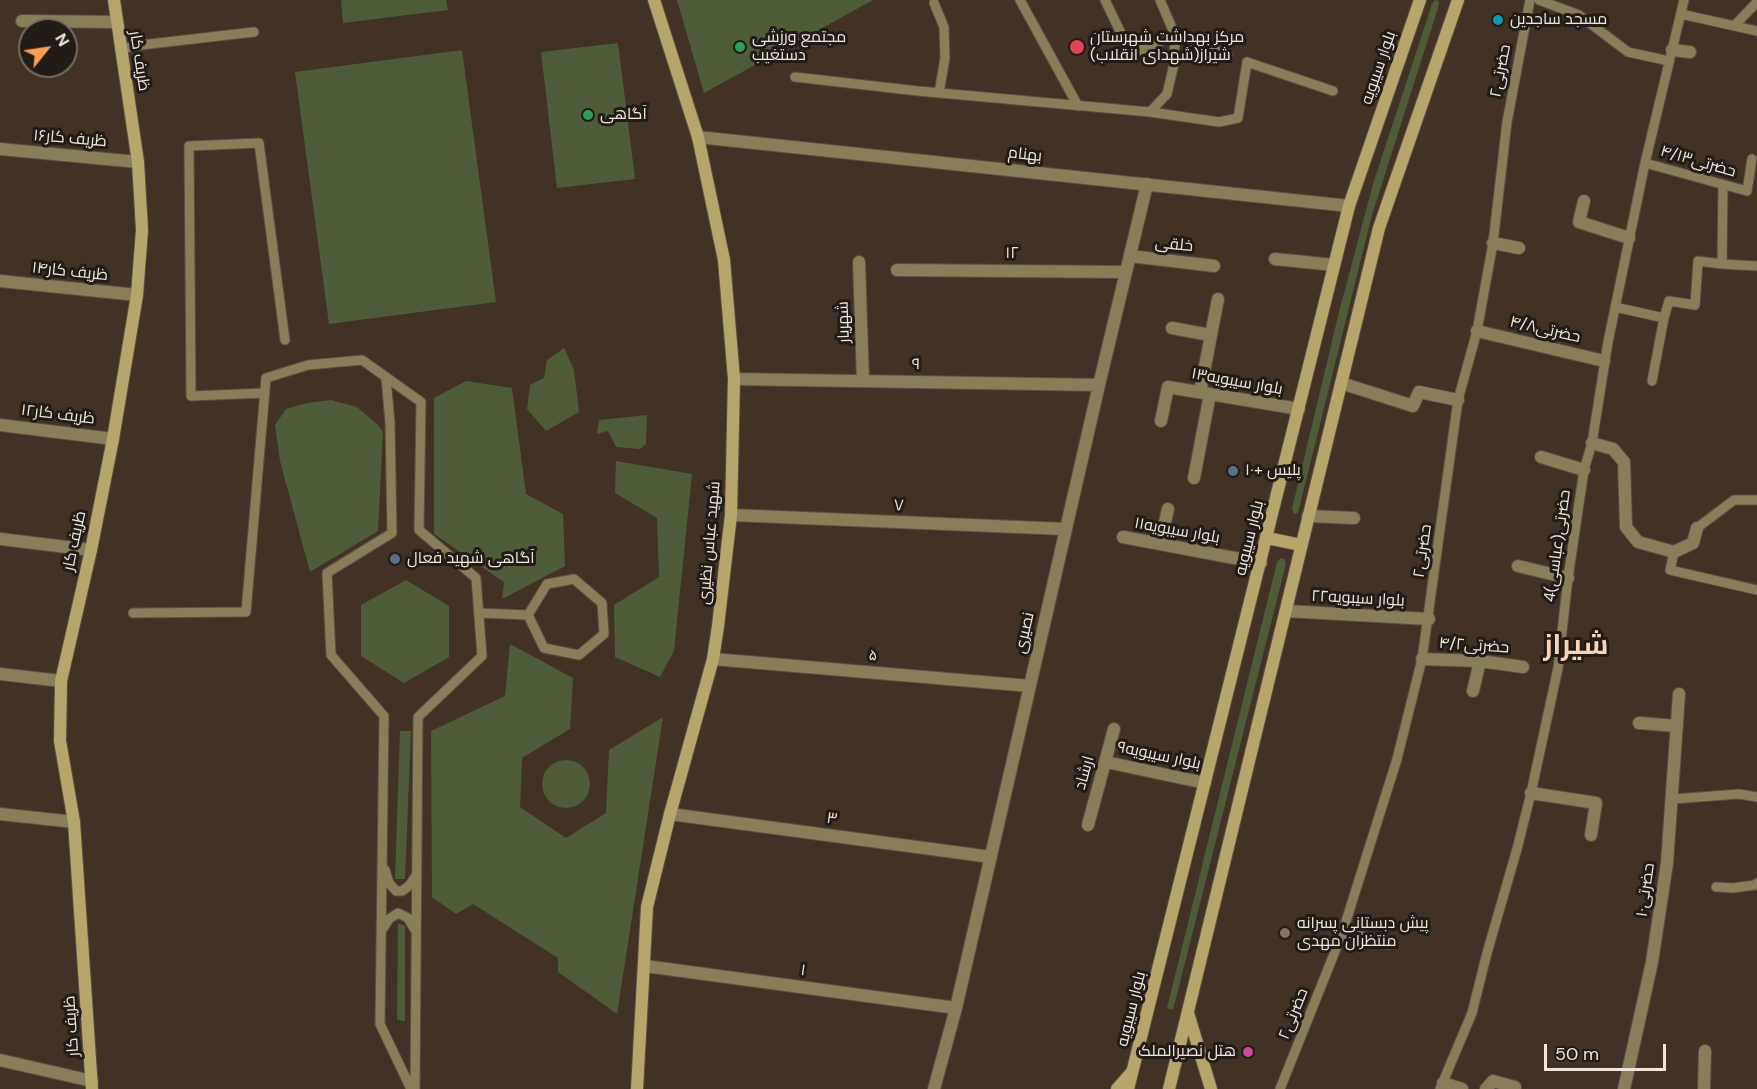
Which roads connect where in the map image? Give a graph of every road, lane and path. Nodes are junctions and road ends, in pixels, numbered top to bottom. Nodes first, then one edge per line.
1 (114, 0) edge
2 (654, 0) edge
3 (1020, 0) edge
4 (1105, 0) edge
5 (1160, 0) edge
6 (1420, 0) edge
7 (1458, 0) edge
8 (1530, 0) edge
9 (1539, 0) edge
10 (1684, 0) edge
11 (1757, 2) edge
12 (934, 3) dead end
13 (1681, 14) junction
14 (78, 22) edge
15 (116, 22) junction
16 (1734, 26) junction
17 (1757, 31) edge
18 (254, 32) dead end
19 (1175, 35) junction
20 (120, 49) junction
21 (1690, 52) dead end
22 (1228, 55) dead end
23 (1670, 55) junction
24 (795, 77) dead end
25 (1333, 92) dead end
26 (939, 93) junction
27 (1078, 106) junction
28 (1150, 112) junction
29 (698, 137) junction
30 (0, 149) edge
31 (1752, 159) dead end
32 (138, 162) junction
33 (1644, 163) junction
34 (1146, 184) junction
35 (1723, 184) junction
36 (1584, 201) dead end
37 (1349, 206) junction
38 (1629, 238) junction
39 (1493, 243) junction
40 (1519, 248) dead end
41 (1130, 256) junction
42 (1275, 259) dead end
43 (859, 262) dead end
44 (1722, 264) junction
45 (1334, 265) junction
46 (1214, 266) dead end
47 (1757, 266) edge
48 (897, 270) dead end
49 (1126, 272) junction
50 (0, 281) edge
51 (137, 296) junction
52 (1218, 299) dead end
53 (1615, 307) junction
54 (1665, 318) junction
55 (1172, 328) dead end
56 (1477, 331) junction
57 (1210, 335) junction
58 (285, 340) dead end
59 (1604, 361) junction
60 (386, 378) junction
61 (734, 379) junction
62 (862, 381) junction
63 (1652, 381) dead end
64 (1341, 383) junction
65 (1099, 385) junction
66 (265, 393) junction
67 (1205, 393) junction
68 (1458, 400) junction
69 (1299, 410) junction
70 (1161, 421) dead end
71 (0, 425) edge
72 (113, 439) junction
73 (1592, 443) junction
74 (1541, 457) dead end
75 (1584, 470) junction
76 (1194, 478) dead end
77 (1757, 500) edge
78 (1168, 509) dead end
79 (731, 515) junction
80 (1308, 516) junction
81 (1354, 518) dead end
82 (1697, 528) joint
83 (1065, 529) junction
84 (1123, 537) dead end
85 (1267, 538) junction
86 (0, 539) edge
87 (1161, 544) junction
88 (1301, 545) junction
89 (91, 550) junction
90 (1674, 552) junction
91 (1261, 563) junction
92 (1518, 566) dead end
93 (1568, 578) junction
94 (1757, 590) edge
95 (1286, 611) junction
96 (133, 613) dead end
97 (479, 614) junction
98 (528, 615) junction
99 (1429, 619) junction
100 (713, 659) junction
101 (1422, 659) junction
102 (1480, 661) junction
103 (1523, 666) dead end
104 (0, 674) edge
105 (61, 681) junction
106 (1030, 686) junction
107 (1473, 692) dead end
108 (1679, 694) dead end
109 (1639, 723) dead end
110 (1677, 726) junction
111 (1114, 729) dead end
112 (1106, 762) junction
113 (1205, 783) junction
114 (1531, 793) junction
115 (1757, 797) edge
116 (1673, 799) junction
117 (0, 814) edge
118 (670, 814) junction
119 (74, 822) junction
120 (1088, 825) dead end
121 (1591, 835) dead end
122 (991, 857) junction
123 (382, 859) junction
124 (417, 873) junction
125 (1757, 883) edge
126 (1716, 887) dead end
127 (382, 930) junction
128 (1342, 934) junction
129 (416, 938) junction
130 (1389, 943) dead end
131 (645, 966) junction
132 (956, 1008) junction
133 (1187, 1012) junction
134 (1705, 1051) dead end
135 (0, 1060) edge
136 (1133, 1072) junction
137 (92, 1085) edge
138 (1442, 1086) edge
139 (1515, 1086) dead end
140 (411, 1089) edge
141 (415, 1089) edge
142 (638, 1089) edge
143 (934, 1089) edge
144 (1117, 1089) edge
145 (1128, 1089) edge
146 (1169, 1089) edge
147 (1211, 1089) edge
148 (1280, 1089) edge
149 (1462, 1089) edge
150 (1486, 1089) edge
151 (1623, 1089) edge
152 (1704, 1089) edge

1 - 15 main road, ظریف کار
2 - 29 main road, شهید عباس نظیری
3 - 27 lane
4 - 19 lane
5 - 19 lane
6 - 37 main road, بلوار سیبویه
7 - 64 main road
8 - 39 lane, حضرتی۲
9 - 23 lane
10 - 13 lane, 4حضرتی(عباسی)
11 - 16 lane
12 - 26 lane
13 - 16 lane
13 - 23 lane, 4حضرتی(عباسی)
14 - 15 street
15 - 20 main road, ظریف کار
16 - 17 lane
18 - 20 lane
19 - 22 lane
19 - 28 lane
20 - 32 main road, ظریف کار
21 - 23 street
23 - 33 lane, 4حضرتی(عباسی)
24 - 26 lane
25 - 28 lane
26 - 27 lane
27 - 28 lane
29 - 34 street, بهنام
29 - 61 main road, شهید عباس نظیری
30 - 32 street, ظریف کار۱۶
31 - 35 lane, حضرتی۴/۱۳
32 - 51 main road, ظریف کار
33 - 35 lane, حضرتی۴/۱۳
33 - 38 lane, 4حضرتی(عباسی)
34 - 37 street, بهنام
34 - 41 street, نصیری
35 - 44 lane
36 - 38 street
37 - 45 main road, بلوار سیبویه
38 - 53 lane, 4حضرتی(عباسی)
39 - 40 street
39 - 56 lane, حضرتی۲
41 - 46 street, خلقی
41 - 49 street, نصیری
42 - 45 street
43 - 62 street, شهریار
44 - 47 lane
44 - 54 lane
45 - 69 main road, بلوار سیبویه
48 - 49 street, ۱۲
49 - 65 street, نصیری
50 - 51 street, ظریف کار۱۴
51 - 72 main road, ظریف کار
52 - 57 street
53 - 54 lane
53 - 59 lane, 4حضرتی(عباسی)
54 - 63 lane
55 - 57 street
56 - 59 street, حضرتی۴/۸
56 - 68 lane, حضرتی۲
57 - 67 street
58 - 66 lane
59 - 73 lane, 4حضرتی(عباسی)
60 - 66 lane
60 - 97 lane
60 - 123 lane
61 - 62 street, ۹
61 - 79 main road, شهید عباس نظیری
62 - 65 street, ۹
64 - 68 street
64 - 80 main road
65 - 83 street, نصیری
66 - 96 lane
67 - 69 street, بلوار سیبویه۱۳
67 - 70 street, بلوار سیبویه۱۳
67 - 76 street
68 - 99 lane, حضرتی۲
69 - 85 main road, بلوار سیبویه
71 - 72 street, ظریف کار۱۲
72 - 89 main road, ظریف کار
73 - 75 lane, 4حضرتی(عباسی)
73 - 90 street
74 - 75 street
75 - 93 lane, 4حضرتی(عباسی)
77 - 82 lane
78 - 87 street
79 - 83 street, ۷
79 - 100 main road, شهید عباس نظیری
80 - 81 street
80 - 88 main road
82 - 90 street
83 - 106 street, نصیری
84 - 87 street, بلوار سیبویه۱۱
85 - 88 main road
85 - 91 main road, بلوار سیبویه
86 - 89 street
87 - 91 street, بلوار سیبویه۱۱
88 - 95 main road
89 - 105 main road, ظریف کار
90 - 94 lane
91 - 113 main road, بلوار سیبویه
92 - 93 street
93 - 114 lane, 4حضرتی(عباسی)
95 - 99 street, بلوار سیبویه۲۲
95 - 133 main road
97 - 98 lane
97 - 124 lane
98 - 98 lane
99 - 101 lane, حضرتی۲
100 - 106 street, ۵
100 - 118 main road, شهید عباس نظیری
101 - 102 street, حضرتی۴/۲
101 - 128 lane, حضرتی۲
102 - 103 street, حضرتی۴/۲
102 - 107 street
104 - 105 street
105 - 119 main road, ظریف کار
106 - 122 street, نصیری
108 - 110 street, حضرتی۱۰
109 - 110 street
110 - 116 street, حضرتی۱۰
111 - 112 street, ارشاد
112 - 113 street, بلوار سیبویه۹
112 - 120 street, ارشاد
113 - 136 main road, بلوار سیبویه
114 - 121 street
114 - 138 lane, 4حضرتی(عباسی)
115 - 116 lane
116 - 151 street, حضرتی۱۰
117 - 119 street
118 - 122 street, ۳
118 - 131 main road, شهید عباس نظیری
119 - 137 main road, ظریف کار
122 - 132 street, نصیری
123 - 124 lane
123 - 127 lane
124 - 129 lane
125 - 126 lane
127 - 129 lane
127 - 140 lane
128 - 130 street
128 - 148 lane, حضرتی۲
129 - 141 lane
131 - 132 street, ۱
131 - 142 main road, شهید عباس نظیری
132 - 143 street, نصیری
133 - 146 main road
133 - 147 main road
134 - 152 street
135 - 137 street
136 - 144 main road
136 - 145 main road, بلوار سیبویه
138 - 149 street
139 - 150 street

